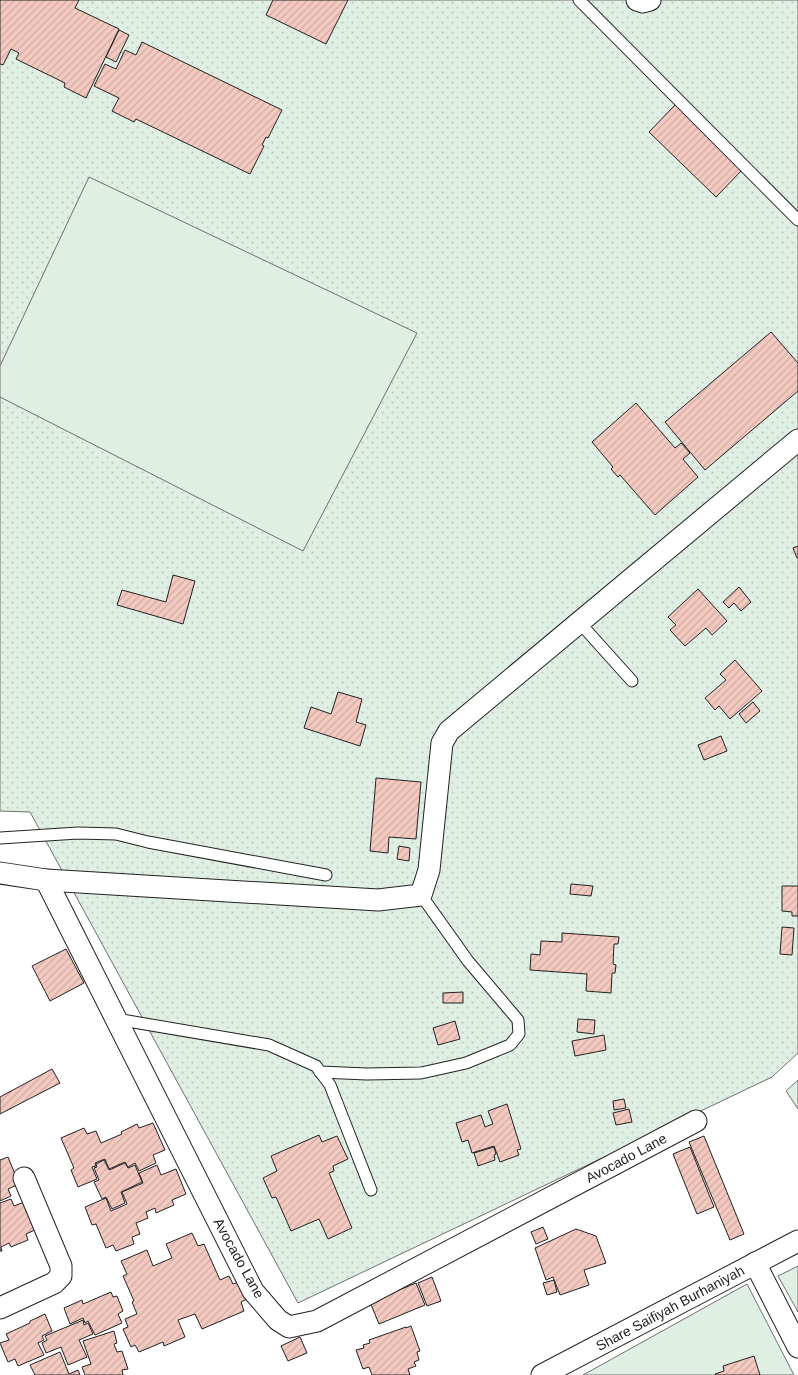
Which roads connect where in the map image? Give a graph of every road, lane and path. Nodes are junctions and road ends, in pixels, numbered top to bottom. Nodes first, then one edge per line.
1 (579, 0) edge
2 (637, 0) edge
3 (650, 0) edge
4 (798, 220) edge
5 (798, 440) edge
6 (579, 622) junction
7 (632, 681) dead end
8 (0, 838) edge
9 (0, 874) edge
10 (326, 875) dead end
11 (46, 880) junction
12 (421, 895) junction
13 (116, 1019) junction
14 (320, 1072) junction
15 (696, 1121) dead end
16 (24, 1178) dead end
17 (371, 1190) dead end
18 (798, 1242) edge
19 (754, 1263) junction
20 (0, 1308) edge
21 (798, 1347) edge
22 (542, 1375) edge

1 - 4 lane
2 - 3 street
5 - 6 street
6 - 7 lane
6 - 12 street
8 - 10 lane
9 - 11 street
11 - 12 street
11 - 13 street, Avocado Lane
12 - 14 lane
13 - 14 lane
13 - 15 street, Avocado Lane
14 - 17 lane
16 - 20 street
18 - 19 street, Share Saifiyah Burhaniyah
19 - 21 street
19 - 22 street, Share Saifiyah Burhaniyah

